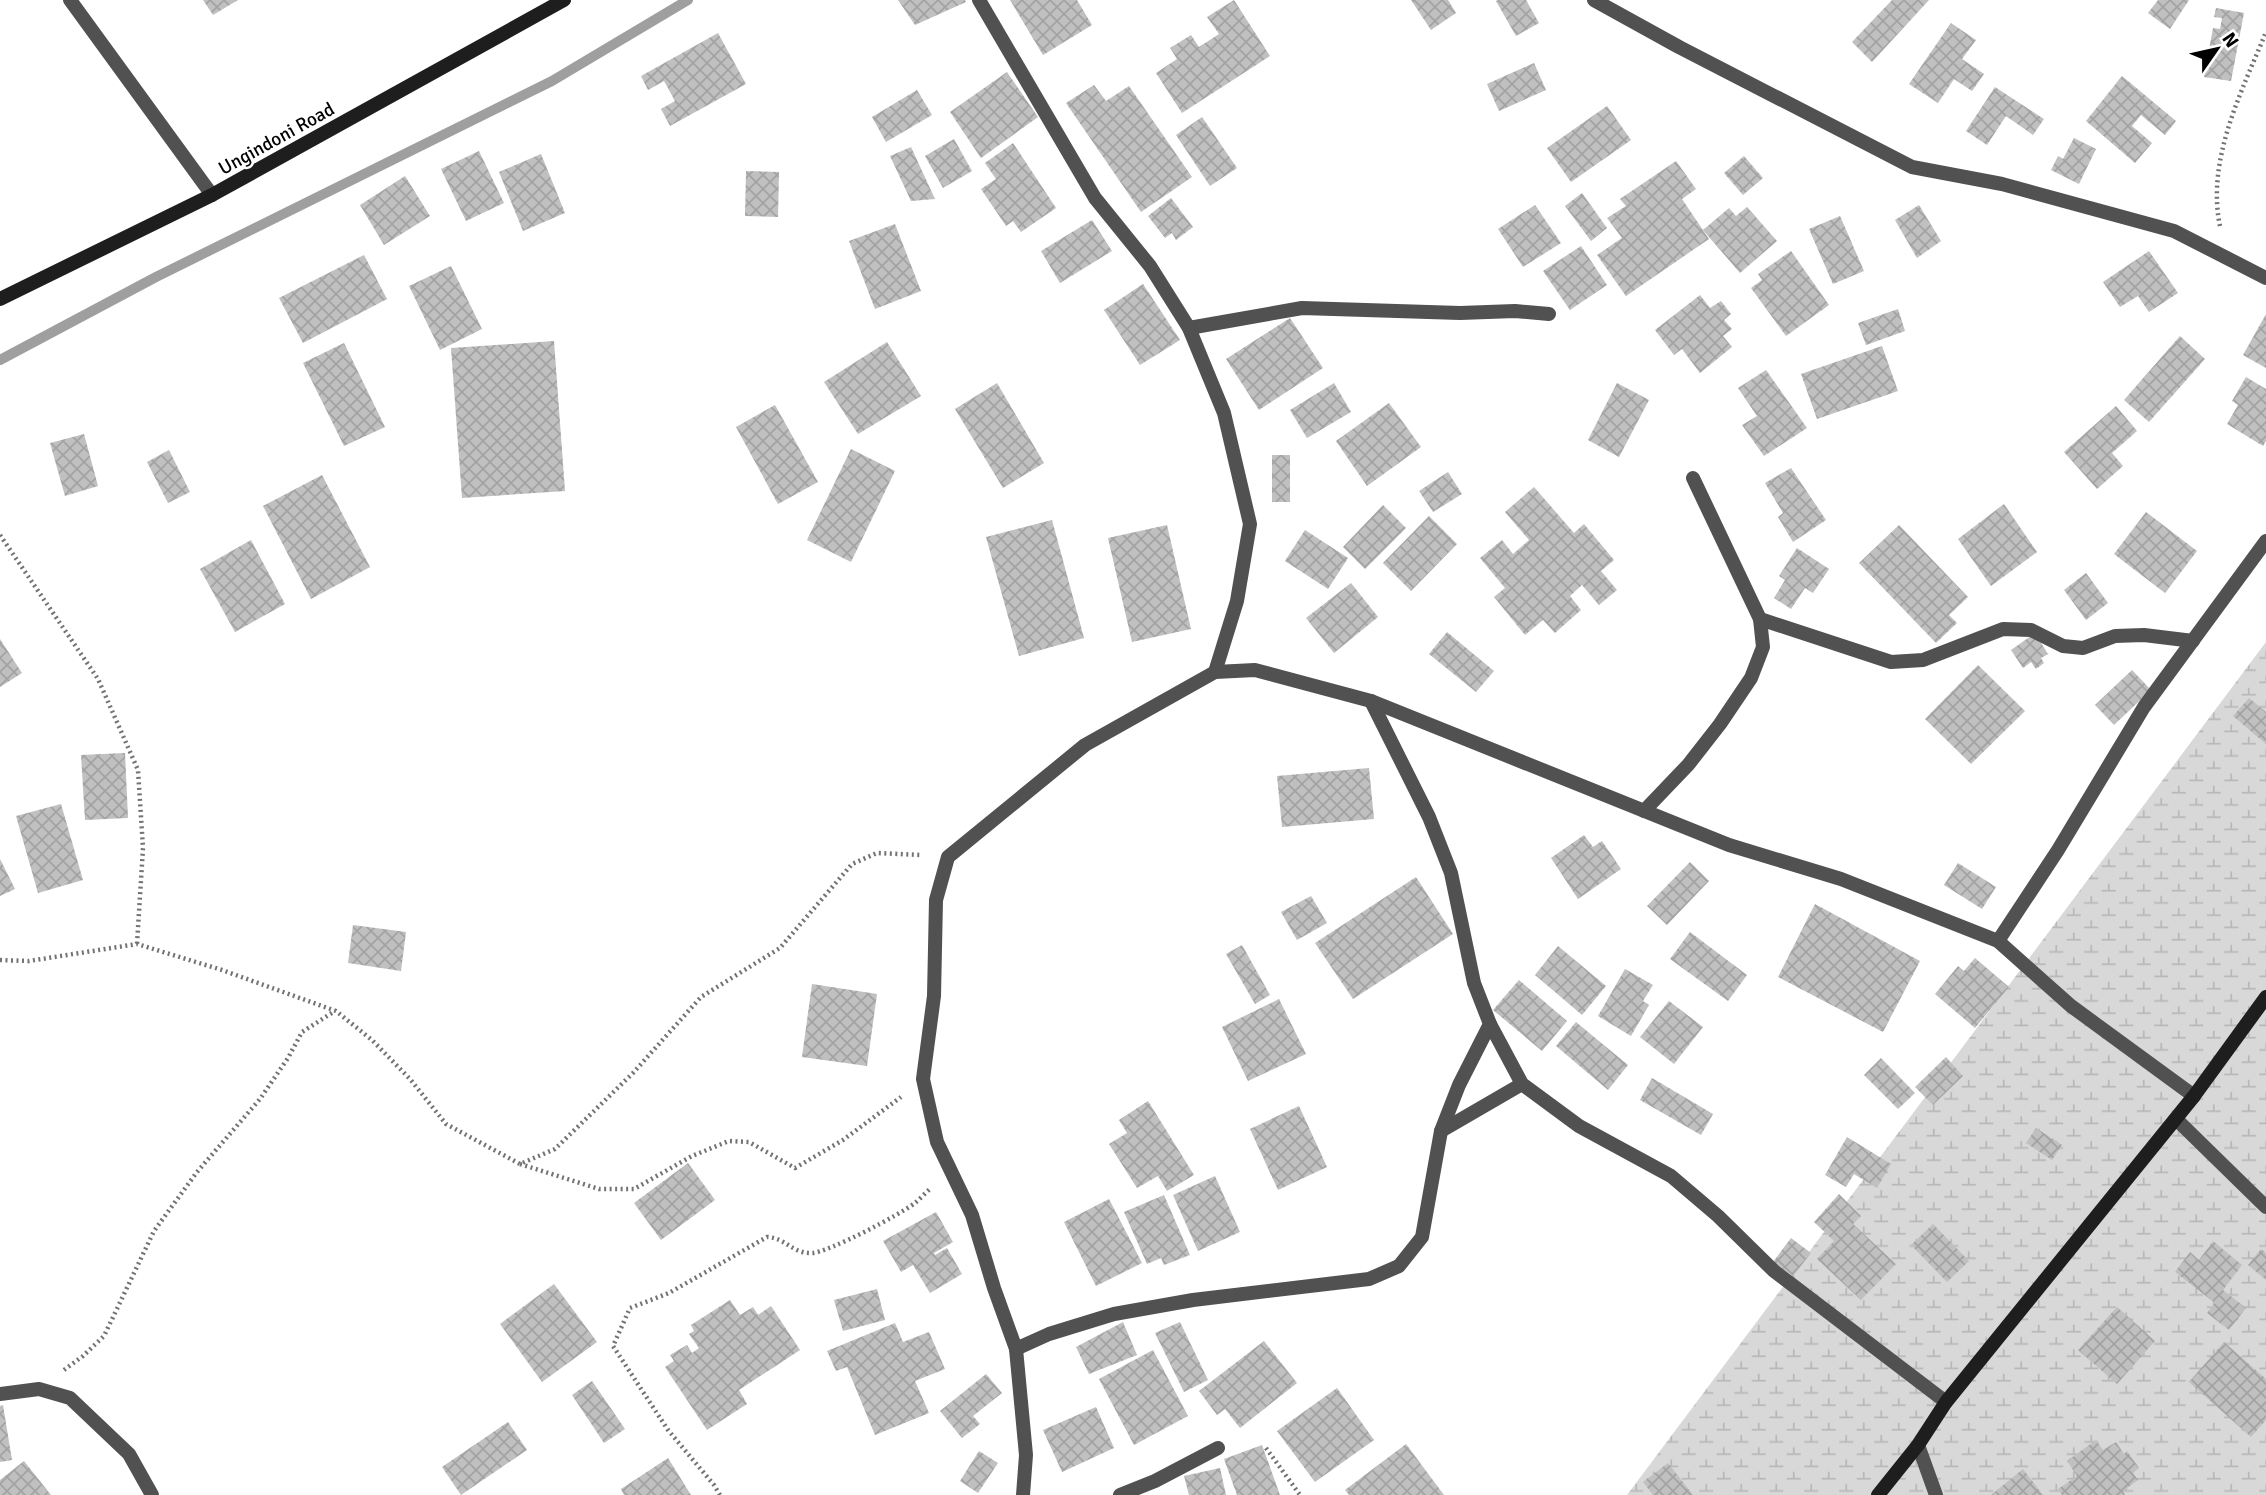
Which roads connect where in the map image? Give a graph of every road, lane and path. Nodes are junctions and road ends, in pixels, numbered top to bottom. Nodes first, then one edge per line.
1 (70, 0) edge
2 (564, 0) edge
3 (979, 0) edge
4 (1594, 0) edge
5 (2266, 32) edge
6 (212, 195) junction
7 (2227, 258) junction
8 (2266, 278) edge
9 (0, 299) edge
10 (1549, 314) dead end
11 (1189, 328) junction
12 (1693, 478) dead end
13 (0, 535) edge
14 (2266, 541) edge
15 (1760, 619) junction
16 (2193, 641) junction
17 (1215, 672) junction
18 (1371, 701) junction
19 (1644, 811) junction
20 (948, 857) junction
21 (1997, 941) junction
22 (137, 944) junction
23 (0, 960) edge
24 (2266, 997) edge
25 (336, 1011) junction
26 (1490, 1024) junction
27 (923, 1079) junction
28 (1522, 1084) junction
29 (2194, 1096) junction
30 (2176, 1119) junction
31 (1441, 1131) junction
32 (520, 1164) junction
33 (950, 1171) junction
34 (2266, 1207) edge
35 (1016, 1349) junction
36 (39, 1389) junction
37 (0, 1394) edge
38 (1946, 1402) junction
39 (1917, 1445) junction
40 (1218, 1448) dead end
41 (1266, 1448) dead end
42 (152, 1495) edge
43 (720, 1495) edge
44 (1023, 1495) edge
45 (1121, 1495) edge
46 (1300, 1495) edge
47 (1878, 1495) edge
48 (1936, 1495) edge

1 - 6 street
2 - 6 main road, Ungindoni Road
3 - 11 street
4 - 7 street
5 - 7 path
6 - 9 main road, Ungindoni Road
7 - 8 street
10 - 11 street
11 - 17 street
12 - 15 street
13 - 22 path
14 - 16 street
15 - 16 street
15 - 19 street
16 - 21 street
17 - 18 street
17 - 20 street
18 - 19 street
18 - 26 street
19 - 21 street
20 - 27 street
20 - 32 path
21 - 29 street
22 - 23 path
22 - 25 path
24 - 29 main road
25 - 32 path
25 - 36 path
26 - 28 street
26 - 31 street
27 - 32 path
27 - 33 street
28 - 31 street
28 - 38 street
29 - 30 main road
30 - 34 street
30 - 38 main road
31 - 35 street
33 - 35 street
33 - 43 path
35 - 44 street
36 - 37 street
36 - 42 street
38 - 39 main road
39 - 47 main road
39 - 48 street
40 - 45 street
41 - 46 path

